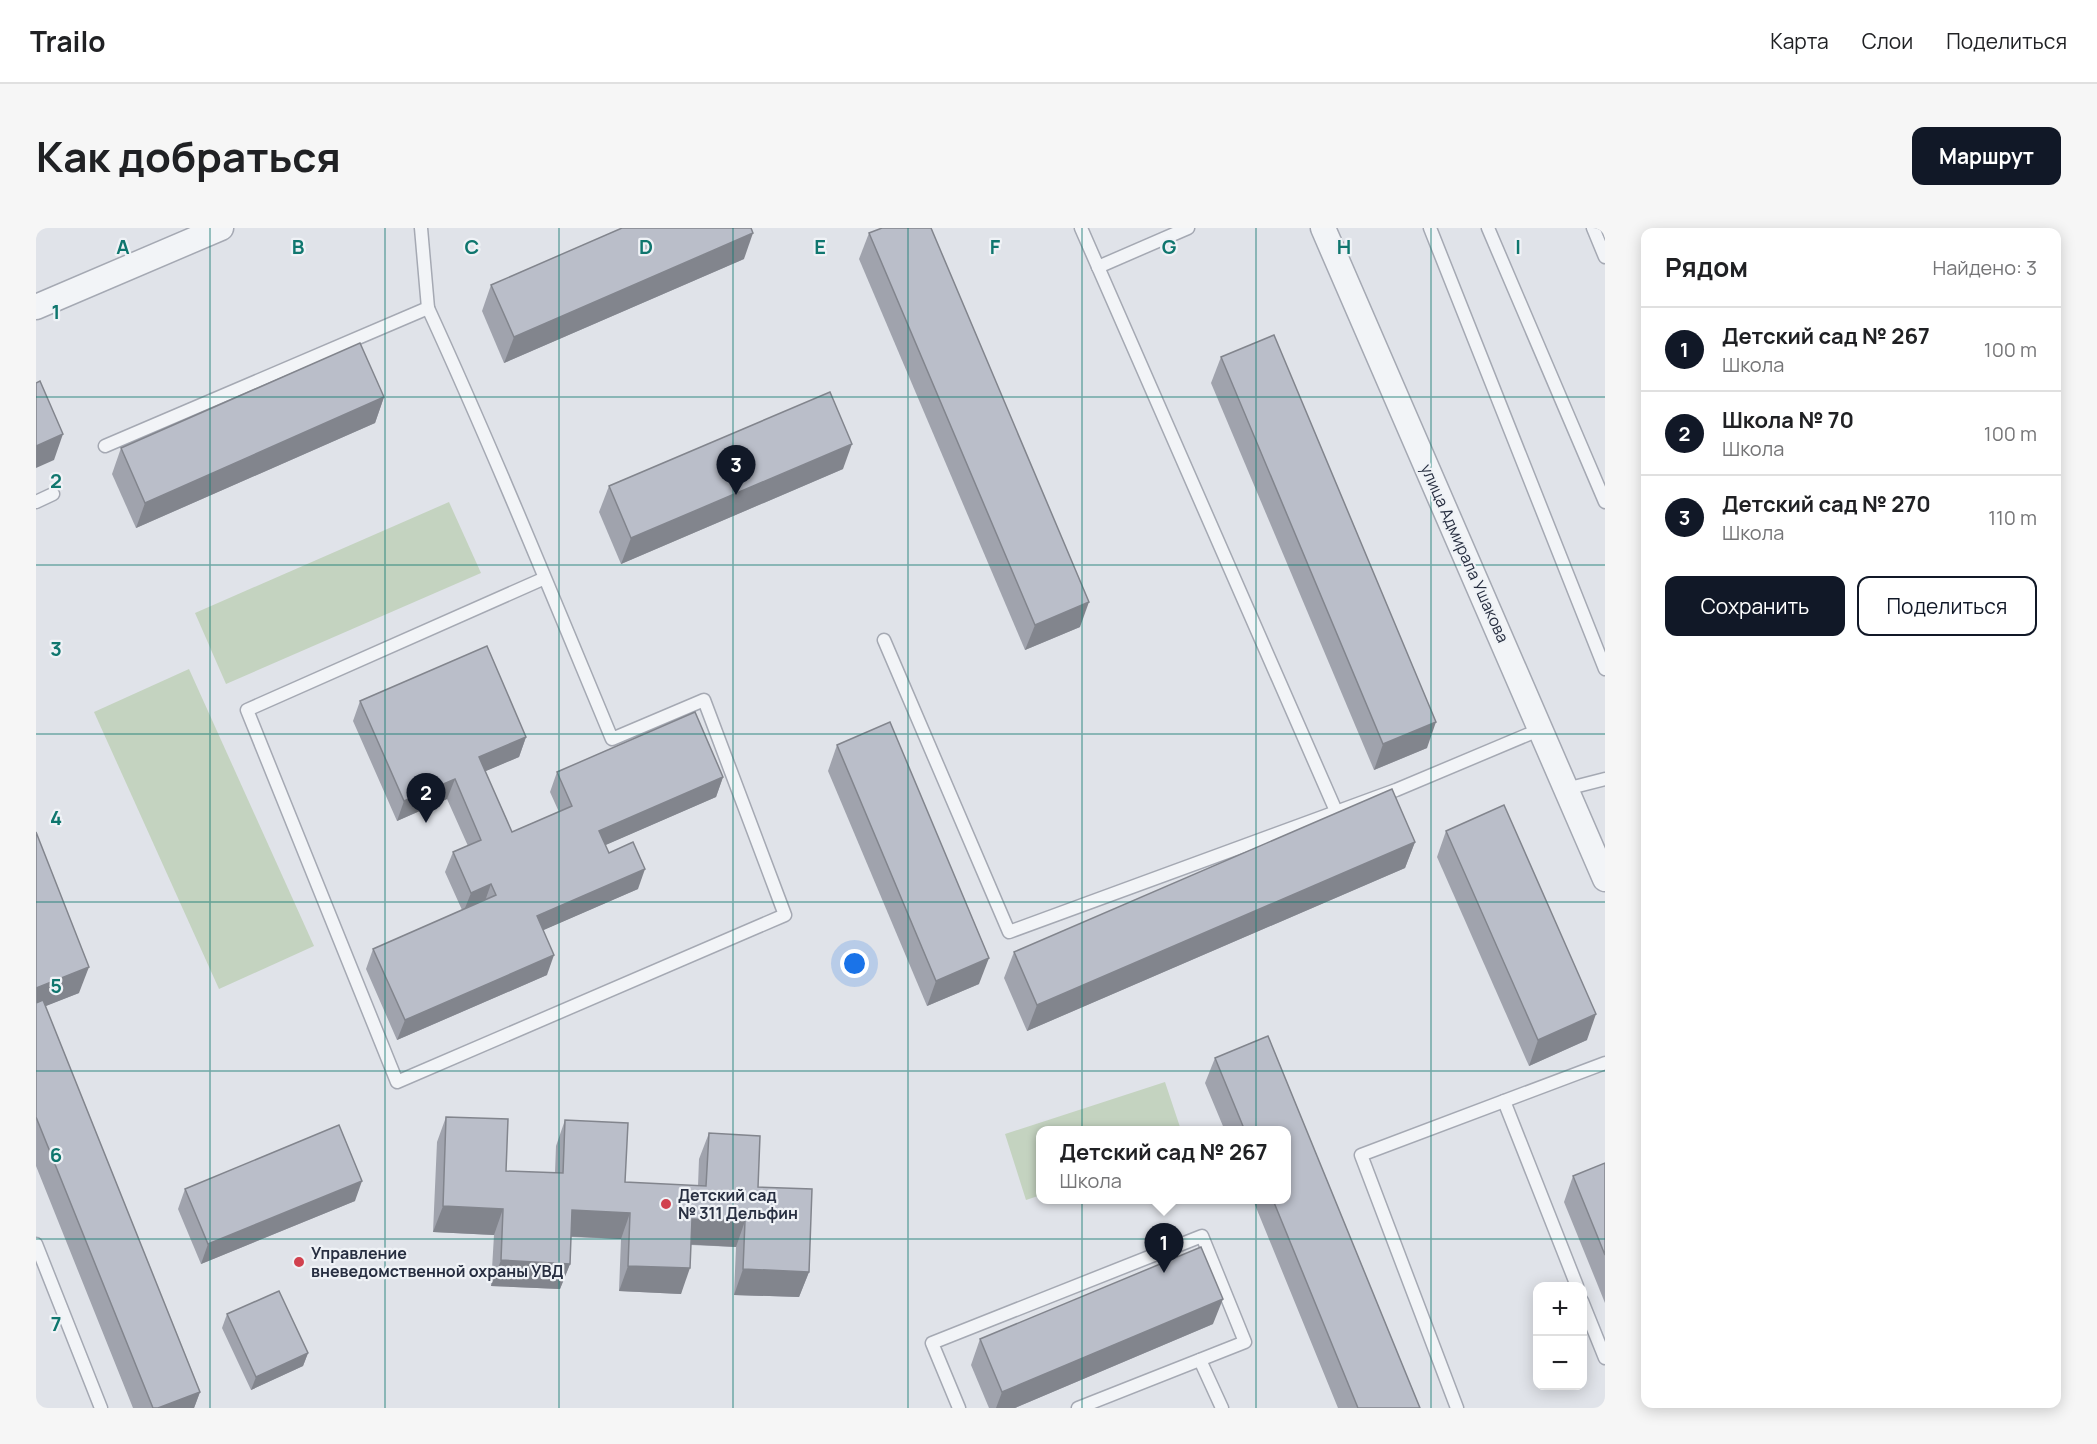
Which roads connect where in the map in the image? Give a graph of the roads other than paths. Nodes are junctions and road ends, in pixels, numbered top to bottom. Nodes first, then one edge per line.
1 (221, 228) edge
2 (421, 228) edge
3 (1081, 228) edge
4 (1188, 228) edge
5 (1323, 228) edge
6 (1430, 228) edge
7 (1488, 228) edge
8 (1593, 228) edge
9 (1605, 257) edge
10 (1098, 267) junction
11 (36, 307) edge
12 (428, 308) junction
13 (105, 446) dead end
14 (53, 494) dead end
15 (36, 502) edge
16 (1605, 502) edge
17 (545, 578) junction
18 (884, 640) dead end
19 (1605, 669) edge
20 (1541, 729) junction
21 (1605, 779) edge
22 (1566, 789) junction
23 (1336, 812) junction
24 (1605, 879) edge
25 (1605, 1063) edge
26 (1504, 1101) junction
27 (36, 1244) edge
28 (1575, 1282) edge
29 (1587, 1313) edge
30 (1605, 1358) edge
31 (1200, 1360) junction
32 (101, 1408) edge
33 (959, 1408) edge
34 (1078, 1408) edge
35 (1222, 1408) edge
36 (1457, 1408) edge

1 - 11 street
2 - 12 lane
3 - 10 lane
4 - 10 lane
5 - 20 street, улица Адмирала Ушакова
6 - 19 lane
7 - 16 lane
8 - 9 lane
10 - 23 lane
12 - 13 lane
12 - 17 lane
14 - 15 lane
17 - 17 lane
18 - 23 lane
20 - 22 street, улица Адмирала Ушакова
20 - 23 lane
21 - 22 lane
22 - 24 street, улица Адмирала Ушакова
25 - 26 lane
26 - 28 lane
26 - 36 lane
27 - 32 lane
29 - 30 lane
31 - 33 lane
31 - 34 lane
31 - 35 lane

